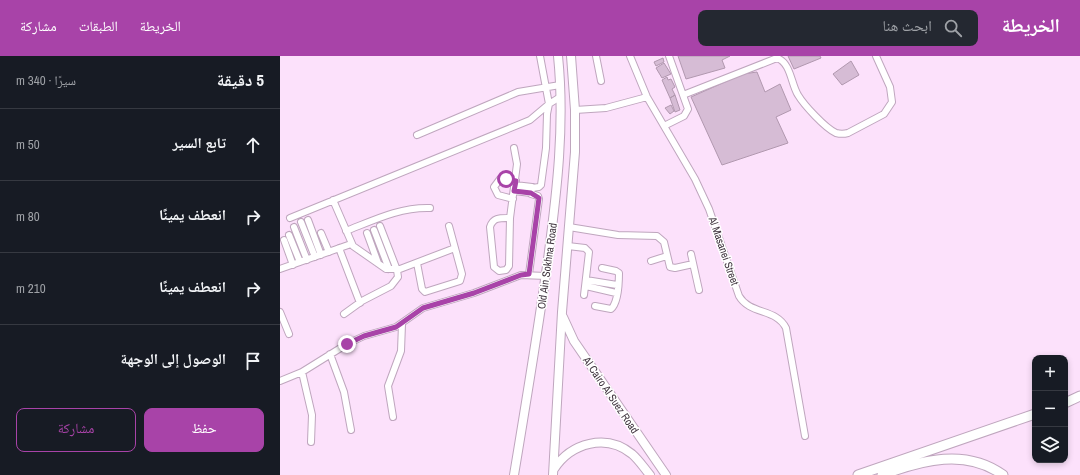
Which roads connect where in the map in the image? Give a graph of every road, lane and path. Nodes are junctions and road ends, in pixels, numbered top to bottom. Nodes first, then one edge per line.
1 (540, 56) edge
2 (558, 56) edge
3 (571, 56) edge
4 (596, 56) edge
5 (630, 56) edge
6 (669, 56) edge
7 (876, 56) edge
8 (600, 81) dead end
9 (560, 85) junction
10 (546, 86) junction
11 (683, 95) junction
12 (560, 97) junction
13 (648, 97) junction
14 (549, 104) junction
15 (575, 110) junction
16 (664, 126) junction
17 (417, 136) dead end
18 (514, 148) dead end
19 (515, 186) junction
20 (532, 190) junction
21 (513, 199) junction
22 (333, 200) junction
23 (430, 208) dead end
24 (290, 218) dead end
25 (510, 218) junction
26 (308, 220) dead end
27 (301, 222) dead end
28 (294, 226) dead end
29 (380, 226) dead end
30 (449, 226) dead end
31 (569, 227) junction
32 (374, 230) dead end
33 (346, 231) junction
34 (321, 233) dead end
35 (367, 233) dead end
36 (289, 234) dead end
37 (284, 240) dead end
38 (351, 244) junction
39 (568, 246) junction
40 (339, 248) junction
41 (455, 248) junction
42 (329, 252) junction
43 (691, 254) dead end
44 (318, 256) junction
45 (667, 256) junction
46 (307, 260) junction
47 (651, 260) dead end
48 (300, 262) junction
49 (378, 263) junction
50 (417, 263) junction
51 (693, 264) junction
52 (293, 265) junction
53 (602, 268) dead end
54 (280, 269) edge
55 (389, 269) junction
56 (397, 270) junction
57 (529, 274) junction
58 (546, 276) junction
59 (586, 283) junction
60 (617, 285) junction
61 (699, 290) dead end
62 (616, 293) junction
63 (584, 295) dead end
64 (360, 303) junction
65 (595, 306) dead end
66 (280, 312) edge
67 (562, 312) junction
68 (344, 314) dead end
69 (402, 324) junction
70 (289, 334) dead end
71 (330, 354) junction
72 (302, 372) junction
73 (280, 381) edge
74 (1080, 396) edge
75 (1068, 402) edge
76 (1032, 415) edge
77 (393, 417) dead end
78 (351, 430) dead end
79 (805, 436) dead end
80 (312, 442) dead end
81 (554, 473) edge
82 (514, 475) edge
83 (650, 475) edge
84 (666, 475) edge
85 (858, 475) edge
86 (882, 475) edge
87 (1003, 475) edge

1 - 10 street
2 - 9 main road, Old Ain Sokhna Road
3 - 15 main road, Old Ain Sokhna Road
4 - 8 street
5 - 13 street, Al Masanei Street
6 - 11 street
7 - 11 street
9 - 10 street
9 - 12 main road, Old Ain Sokhna Road
10 - 14 street
10 - 17 street
11 - 16 street
12 - 14 street
12 - 58 main road, Old Ain Sokhna Road
13 - 15 street
13 - 16 street, Al Masanei Street
14 - 20 street
14 - 22 street
15 - 31 main road, Old Ain Sokhna Road
16 - 79 street, Al Masanei Street
18 - 19 street
19 - 20 street
19 - 21 street
19 - 21 street
20 - 57 street
21 - 25 street
22 - 24 street
22 - 33 street
23 - 33 street
25 - 25 street
26 - 44 street
27 - 44 street
28 - 46 street
29 - 56 street
30 - 41 street
31 - 39 main road, Old Ain Sokhna Road
31 - 45 street
32 - 55 street
33 - 38 street
34 - 42 street
35 - 49 street
36 - 48 street
37 - 52 street
38 - 40 street
38 - 49 street
39 - 59 street
39 - 67 main road, Old Ain Sokhna Road
40 - 42 street
40 - 64 street
41 - 50 street
41 - 50 street
42 - 44 street
43 - 51 street
44 - 46 street
45 - 47 street
45 - 51 street
46 - 48 street
48 - 52 street
49 - 55 street
50 - 56 street
51 - 61 street
52 - 54 street
53 - 60 street
55 - 56 street
56 - 64 street
57 - 58 street
57 - 69 street
58 - 82 main road, Old Ain Sokhna Road
59 - 60 street
59 - 62 street
59 - 63 street
60 - 62 street
62 - 65 street
64 - 68 street
66 - 70 street
67 - 81 main road, Old Ain Sokhna Road
67 - 84 main road, Al Cairo Al Suez Road
69 - 71 street
69 - 77 street
71 - 72 street
71 - 78 street
72 - 73 street
72 - 80 street
74 - 75 highway
76 - 85 highway
81 - 83 main road, Al Cairo Al Suez Road
86 - 87 highway

